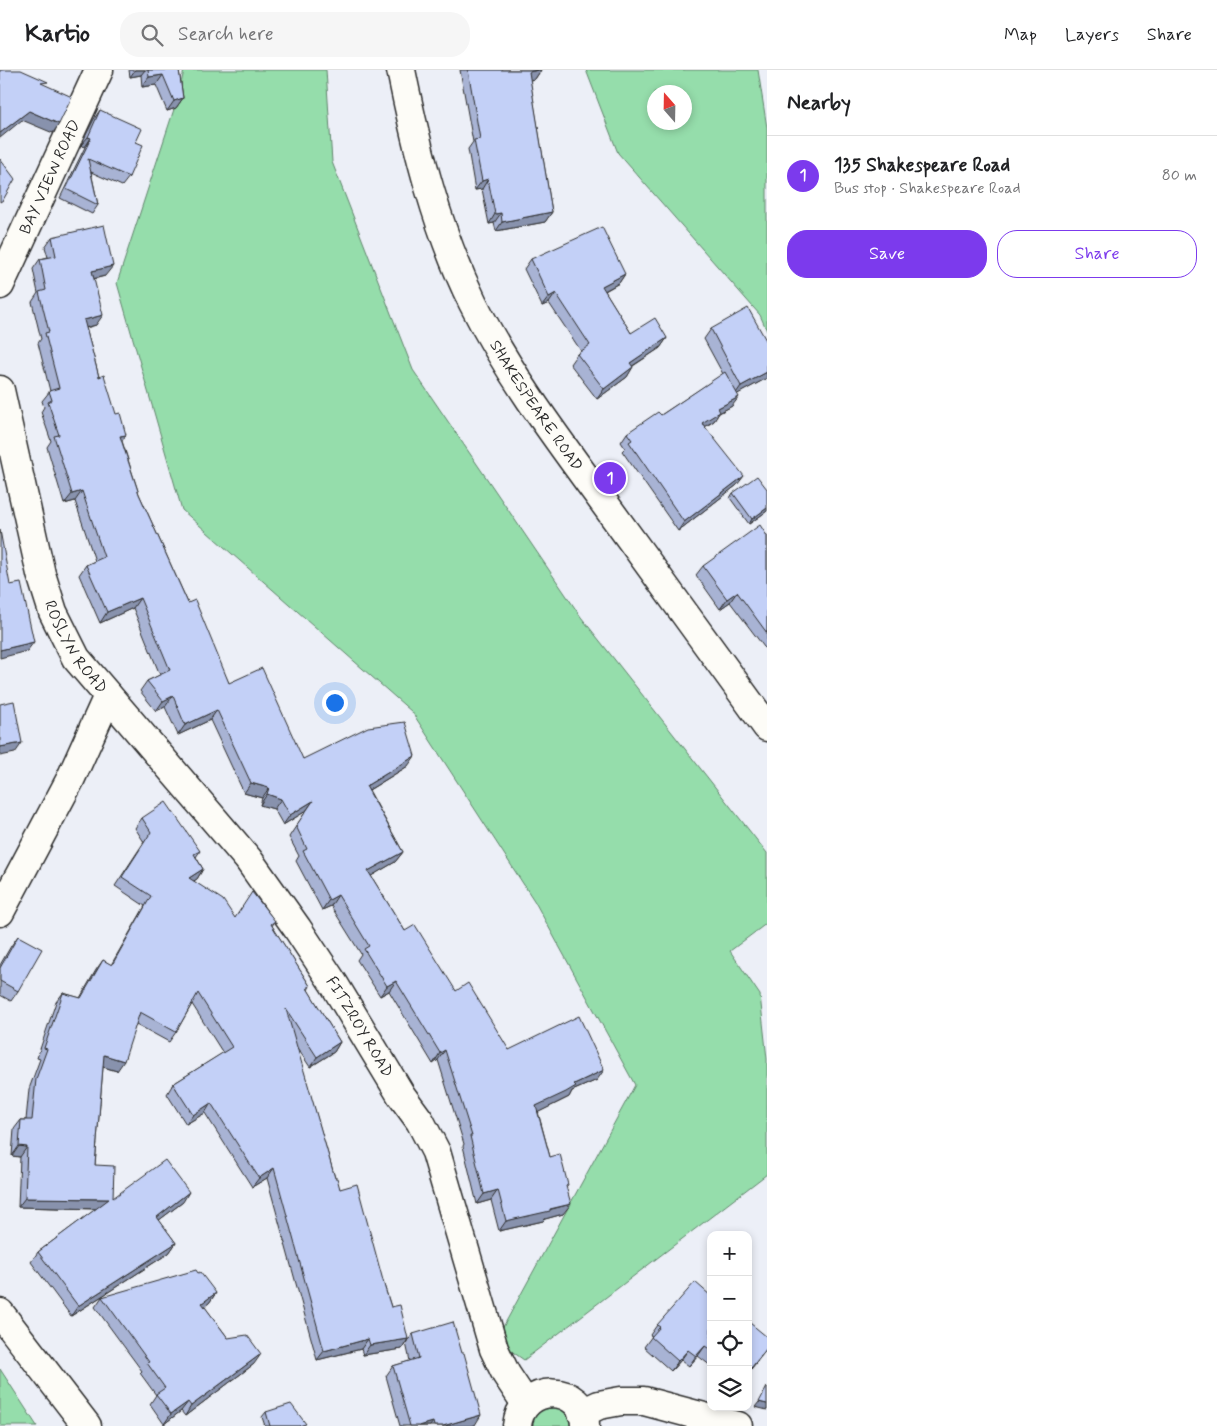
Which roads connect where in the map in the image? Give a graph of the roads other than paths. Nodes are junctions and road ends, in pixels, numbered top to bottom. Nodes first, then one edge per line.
1 (99, 70) edge
2 (401, 70) edge
3 (0, 285) edge
4 (0, 390) edge
5 (108, 696) junction
6 (767, 727) edge
7 (0, 912) edge
8 (0, 1313) edge
9 (521, 1415) edge
10 (584, 1419) edge
11 (87, 1426) edge
12 (738, 1426) edge

1 - 3 street, BAY VIEW ROAD
2 - 6 street, SHAKESPEARE ROAD
4 - 5 street, ROSLYN ROAD
5 - 7 street, ROSLYN ROAD
5 - 9 street, FITZROY ROAD
8 - 11 street
9 - 10 street
10 - 12 street

